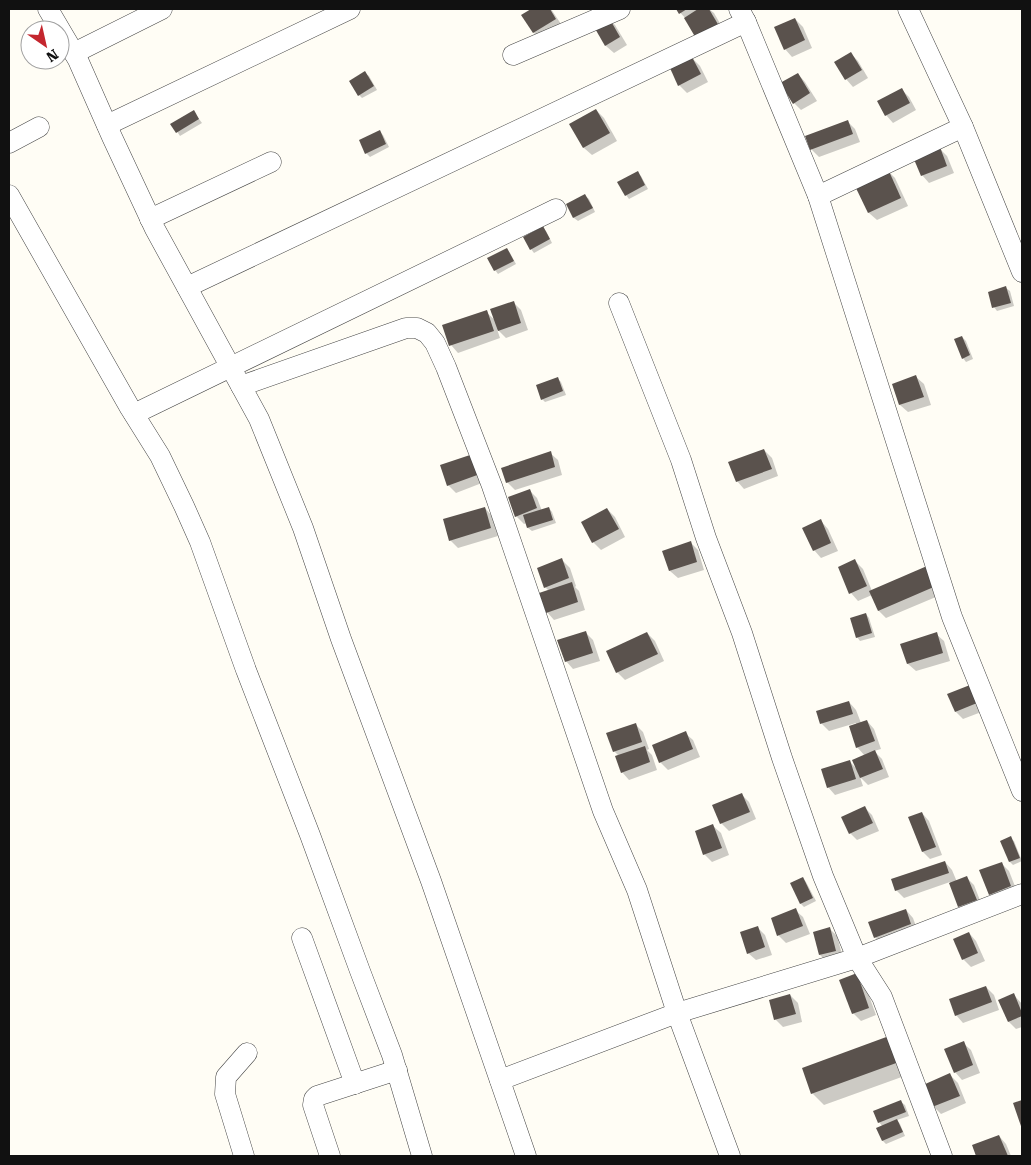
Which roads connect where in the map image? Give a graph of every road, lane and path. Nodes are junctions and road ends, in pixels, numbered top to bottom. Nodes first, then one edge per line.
1 (48, 9) edge
2 (162, 9) edge
3 (350, 9) edge
4 (620, 9) edge
5 (908, 9) edge
6 (742, 16) edge
7 (74, 53) junction
8 (514, 55) dead end
9 (107, 125) junction
10 (39, 127) dead end
11 (963, 127) junction
12 (9, 143) edge
13 (271, 162) dead end
14 (9, 195) edge
15 (818, 196) junction
16 (556, 209) dead end
17 (150, 219) junction
18 (1022, 272) edge
19 (187, 287) junction
20 (619, 303) dead end
21 (230, 367) junction
22 (241, 386) junction
23 (134, 414) junction
24 (1022, 791) edge
25 (1022, 894) edge
26 (302, 938) dead end
27 (857, 958) junction
28 (677, 1013) junction
29 (246, 1054) dead end
30 (397, 1070) junction
31 (500, 1080) junction
32 (355, 1084) junction
33 (244, 1156) edge
34 (330, 1156) edge
35 (422, 1156) edge
36 (526, 1156) edge
37 (730, 1156) edge
38 (942, 1156) edge

1 - 7 street
2 - 7 street
3 - 9 street
4 - 8 street
5 - 11 street
6 - 15 street
6 - 19 street
7 - 9 street
9 - 17 street
10 - 12 street
11 - 15 street
11 - 18 street
13 - 17 street
14 - 23 street
15 - 24 street
16 - 21 street
17 - 19 street
19 - 21 street
20 - 27 street
21 - 22 street
21 - 23 street
22 - 28 street
22 - 31 street
23 - 30 street
25 - 27 street
26 - 32 street
27 - 28 street
27 - 38 street
28 - 31 street
28 - 37 street
29 - 33 street
30 - 32 street
30 - 35 street
31 - 36 street
32 - 34 street

